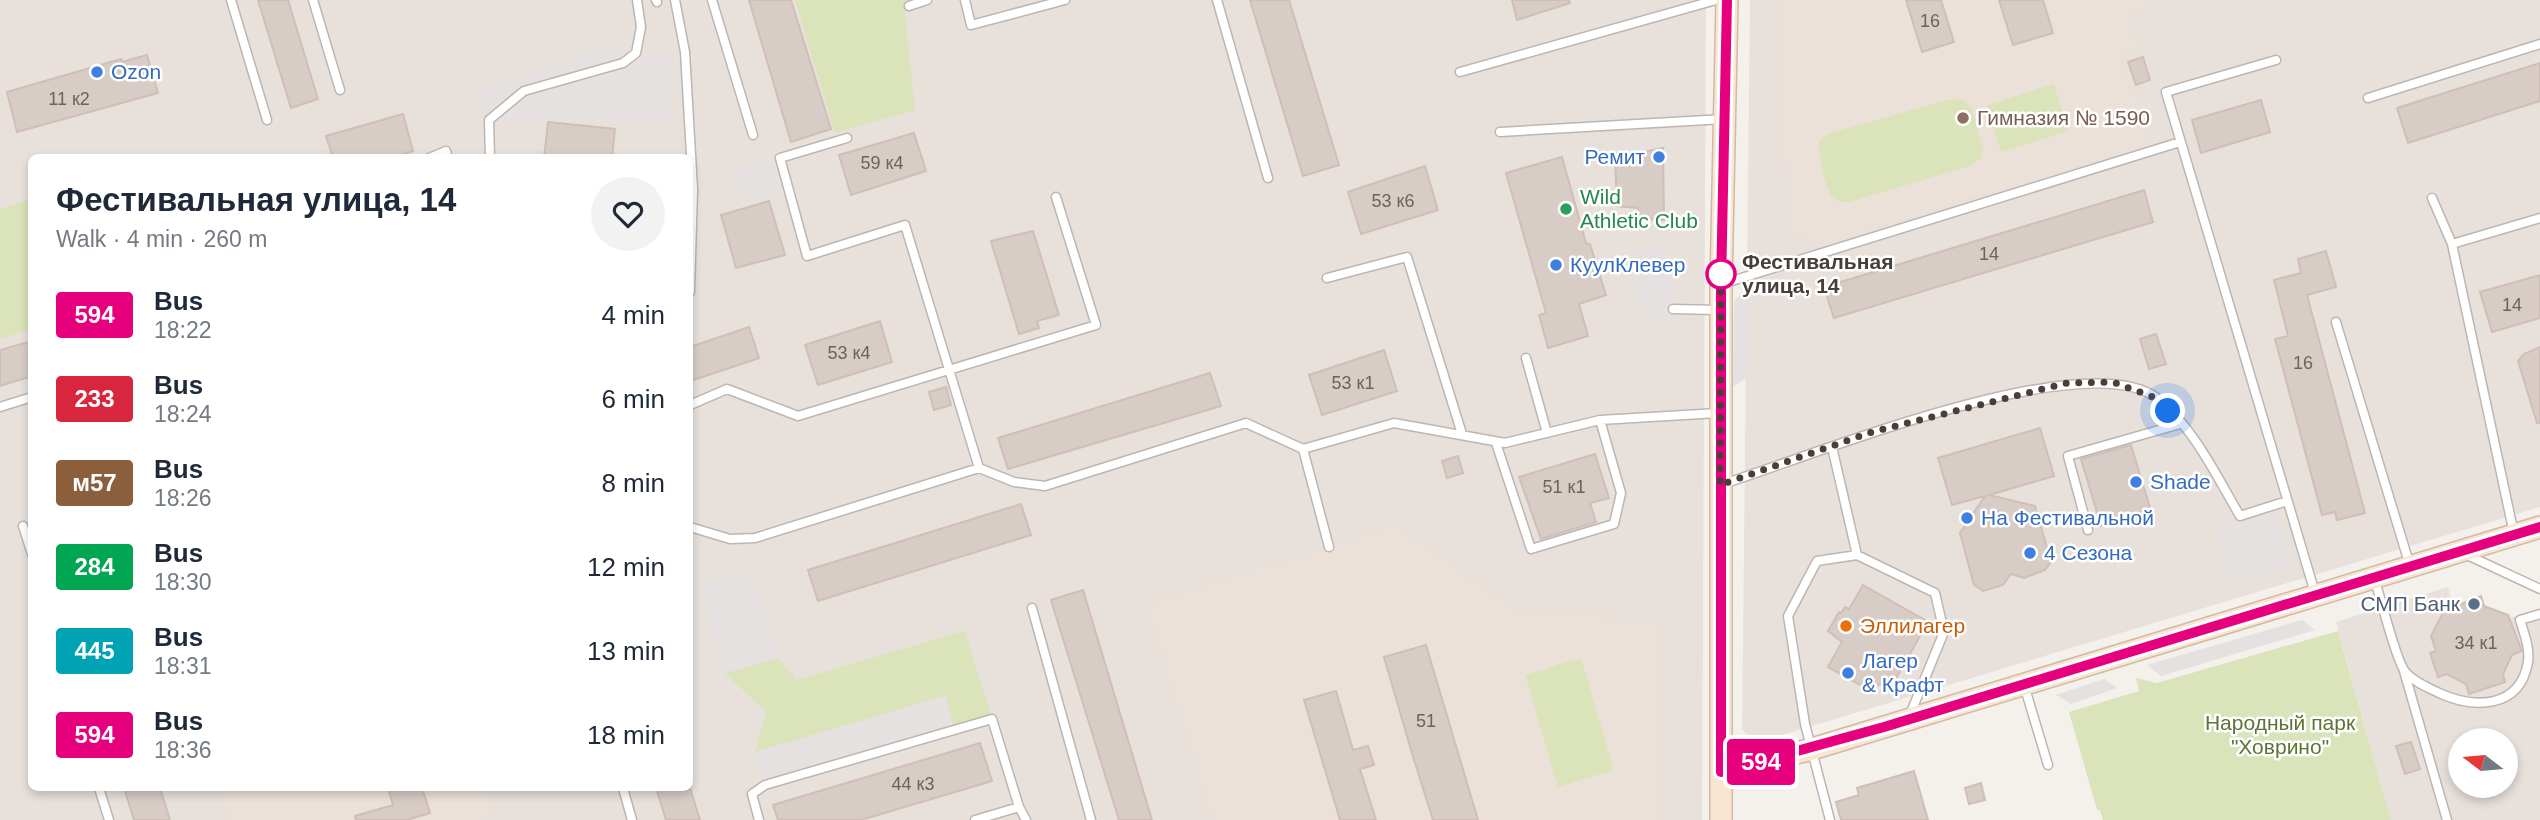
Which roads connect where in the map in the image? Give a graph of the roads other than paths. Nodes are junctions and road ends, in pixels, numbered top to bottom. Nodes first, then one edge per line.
1 (231, 0) edge
2 (313, 0) edge
3 (637, 0) edge
4 (675, 0) edge
5 (712, 0) edge
6 (927, 0) edge
7 (965, 0) edge
8 (1065, 0) edge
9 (1217, 0) edge
10 (1716, 0) edge
11 (1727, 0) edge
12 (909, 6) dead end
13 (2540, 44) edge
14 (2276, 60) dead end
15 (1460, 72) dead end
16 (340, 90) dead end
17 (2368, 98) dead end
18 (1724, 119) junction
19 (267, 120) dead end
20 (1500, 132) dead end
21 (753, 135) dead end
22 (847, 138) dead end
23 (2180, 142) junction
24 (490, 154) edge
25 (691, 154) edge
26 (1268, 178) dead end
27 (1056, 197) dead end
28 (2432, 198) dead end
29 (2540, 218) edge
30 (2452, 244) junction
31 (1327, 278) dead end
32 (1721, 285) junction
33 (1673, 309) dead end
34 (1721, 310) junction
35 (2336, 322) dead end
36 (1526, 358) dead end
37 (951, 369) junction
38 (28, 398) edge
39 (693, 404) edge
40 (0, 407) edge
41 (1721, 413) junction
42 (1600, 420) junction
43 (2180, 424) junction
44 (1547, 433) junction
45 (1462, 434) junction
46 (1496, 443) junction
47 (1832, 447) junction
48 (1303, 449) junction
49 (979, 468) junction
50 (1720, 485) junction
51 (2287, 501) junction
52 (23, 526) dead end
53 (2540, 527) edge
54 (693, 528) edge
55 (2088, 530) dead end
56 (2514, 534) junction
57 (28, 542) edge
58 (1329, 547) dead end
59 (2459, 552) junction
60 (1857, 555) junction
61 (2410, 566) junction
62 (2374, 577) junction
63 (2540, 589) edge
64 (2315, 596) junction
65 (1032, 608) dead end
66 (2540, 614) edge
67 (2404, 671) junction
68 (2024, 685) junction
69 (1908, 720) junction
70 (1812, 749) junction
71 (2048, 765) dead end
72 (1721, 772) junction
73 (100, 791) edge
74 (624, 791) edge
75 (1019, 807) junction
76 (109, 820) edge
77 (632, 820) edge
78 (759, 820) edge
79 (975, 820) edge
80 (1026, 820) edge
81 (1091, 820) edge
82 (1721, 820) edge
83 (1830, 820) edge
84 (2447, 820) edge

1 - 19 lane
2 - 16 lane
3 - 24 lane
4 - 25 lane
5 - 21 lane
6 - 12 lane
7 - 8 lane
9 - 26 lane
10 - 15 lane
11 - 18 street
13 - 17 lane
14 - 23 lane
18 - 20 lane
18 - 32 street
22 - 37 lane
23 - 32 lane
23 - 51 lane
27 - 37 lane
28 - 30 lane
29 - 30 lane
30 - 56 lane
31 - 45 lane
32 - 34 street
33 - 34 lane
34 - 41 street
35 - 61 lane
36 - 44 lane
37 - 39 lane
37 - 49 lane
38 - 40 lane
41 - 42 lane
41 - 50 street
42 - 44 lane
42 - 46 lane
43 - 47 lane
43 - 51 lane
43 - 55 lane
44 - 46 lane
45 - 46 lane
45 - 48 lane
47 - 50 lane
47 - 60 lane
48 - 49 lane
48 - 58 lane
49 - 54 lane
50 - 72 street
51 - 64 lane
52 - 57 lane
53 - 56 street
56 - 59 street
59 - 61 street
59 - 63 lane
60 - 69 lane
60 - 70 lane
61 - 62 street
62 - 64 street
62 - 67 lane
64 - 68 street
65 - 81 lane
66 - 67 lane
67 - 84 lane
68 - 69 street
68 - 71 lane
69 - 70 street
70 - 72 street
70 - 83 lane
72 - 82 street
73 - 76 lane
74 - 77 lane
75 - 78 lane
75 - 79 lane
75 - 80 lane

